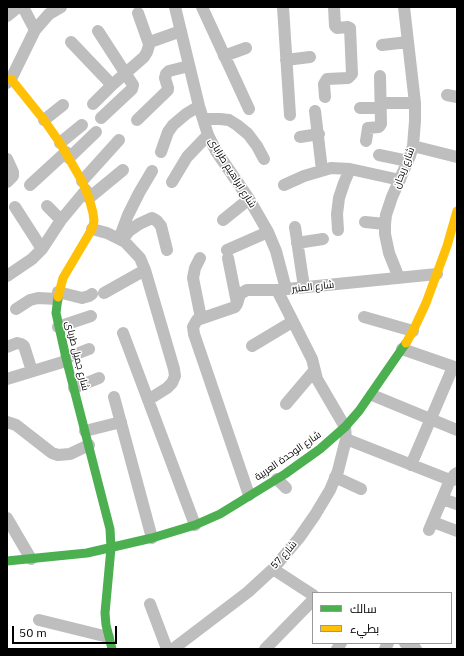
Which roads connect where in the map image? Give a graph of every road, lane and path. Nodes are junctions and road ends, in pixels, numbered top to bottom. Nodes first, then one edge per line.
1 (18, 7) edge
2 (23, 7) edge
3 (62, 7) edge
4 (174, 7) edge
5 (202, 7) edge
6 (282, 7) edge
7 (334, 7) edge
8 (404, 7) edge
9 (138, 14) dead end
10 (7, 16) edge
11 (35, 30) junction
12 (98, 31) dead end
13 (181, 31) junction
14 (71, 42) dead end
15 (408, 42) junction
16 (149, 44) junction
17 (382, 45) dead end
18 (246, 48) dead end
19 (224, 56) junction
20 (310, 57) dead end
21 (286, 60) junction
22 (189, 66) junction
23 (126, 72) junction
24 (10, 73) edge
25 (380, 76) dead end
26 (112, 85) junction
27 (325, 97) dead end
28 (414, 103) junction
29 (93, 104) dead end
30 (63, 105) dead end
31 (199, 106) junction
32 (381, 106) junction
33 (360, 108) dead end
34 (249, 109) dead end
35 (315, 111) dead end
36 (290, 115) dead end
37 (101, 118) dead end
38 (203, 119) junction
39 (44, 120) junction
40 (137, 120) dead end
41 (82, 125) dead end
42 (96, 132) dead end
43 (318, 134) junction
44 (208, 135) junction
45 (300, 137) dead end
46 (119, 140) dead end
47 (366, 141) dead end
48 (413, 146) junction
49 (65, 151) junction
50 (161, 152) dead end
51 (379, 155) dead end
52 (457, 157) edge
53 (7, 159) edge
54 (264, 159) dead end
55 (408, 161) junction
56 (350, 169) junction
57 (123, 170) dead end
58 (322, 170) junction
59 (152, 171) dead end
60 (400, 180) junction
61 (7, 182) edge
62 (172, 182) dead end
63 (30, 185) dead end
64 (284, 185) dead end
65 (86, 190) junction
66 (249, 199) junction
67 (47, 206) dead end
68 (15, 207) dead end
69 (457, 211) edge
70 (61, 220) junction
71 (223, 220) dead end
72 (365, 222) dead end
73 (384, 224) junction
74 (295, 227) dead end
75 (92, 229) junction
76 (338, 230) dead end
77 (268, 232) junction
78 (323, 239) dead end
79 (120, 240) junction
80 (297, 243) junction
81 (452, 247) edge
82 (42, 249) junction
83 (167, 250) dead end
84 (200, 258) dead end
85 (145, 270) junction
86 (437, 274) junction
87 (7, 276) edge
88 (399, 278) junction
89 (304, 287) junction
90 (282, 290) junction
91 (57, 296) junction
92 (237, 304) junction
93 (16, 309) dead end
94 (91, 316) dead end
95 (364, 317) dead end
96 (201, 318) junction
97 (292, 322) junction
98 (58, 327) junction
99 (413, 330) junction
100 (123, 333) dead end
101 (252, 346) dead end
102 (7, 347) edge
103 (89, 348) dead end
104 (402, 349) junction
105 (66, 359) junction
106 (455, 367) edge
107 (314, 370) junction
108 (32, 371) junction
109 (99, 378) dead end
110 (7, 379) edge
111 (74, 388) junction
112 (372, 395) junction
113 (114, 397) dead end
114 (148, 400) junction
115 (286, 404) dead end
116 (430, 419) junction
117 (7, 422) edge
118 (121, 422) junction
119 (457, 430) edge
120 (85, 431) junction
121 (346, 433) junction
122 (89, 445) junction
123 (411, 465) junction
124 (453, 476) edge
125 (335, 477) junction
126 (277, 479) junction
127 (286, 488) dead end
128 (361, 489) dead end
129 (249, 495) junction
130 (442, 499) junction
131 (457, 504) edge
132 (7, 518) edge
133 (195, 525) junction
134 (457, 531) edge
135 (152, 538) junction
136 (111, 548) junction
137 (31, 559) junction
138 (7, 561) edge
139 (273, 569) junction
140 (312, 594) edge
141 (312, 601) edge
142 (150, 604) dead end
143 (39, 620) dead end
144 (108, 637) junction
145 (407, 644) edge
146 (112, 649) edge
147 (167, 649) edge
148 (173, 649) edge
149 (265, 649) edge
150 (416, 649) edge

1 - 10 street
2 - 11 street
3 - 11 street
4 - 13 street, شارع ابراهيم طراباى
5 - 19 street
6 - 21 street
7 - 27 street
8 - 15 street, شارع ريحان
9 - 16 street
11 - 24 street
12 - 23 street
13 - 16 street
13 - 22 street, شارع ابراهيم طراباى
14 - 26 street
15 - 17 street
15 - 28 street, شارع ريحان
16 - 23 street
18 - 19 street
19 - 34 street
20 - 21 street
21 - 36 street
22 - 31 street, شارع ابراهيم طراباى
22 - 40 street
23 - 26 street
23 - 37 street
24 - 39 street
25 - 32 street
26 - 29 street
28 - 32 street
28 - 48 street, شارع ريحان
30 - 39 street
31 - 38 street, شارع ابراهيم طراباى
31 - 50 street
32 - 33 street
32 - 47 street
35 - 43 street
38 - 44 street, شارع ابراهيم طراباى
38 - 54 street
39 - 49 street
41 - 49 street
42 - 49 street
43 - 45 street
43 - 58 street
44 - 62 street
44 - 66 street, شارع ابراهيم طراباى
46 - 65 street
48 - 52 street
48 - 55 street, شارع ريحان
49 - 63 street
49 - 65 street
51 - 55 street
53 - 61 street
55 - 60 street, شارع ريحان
56 - 58 street
56 - 60 street
56 - 76 street
57 - 65 street
58 - 64 street
59 - 79 street
60 - 73 street, شارع ريحان
65 - 70 street
65 - 75 street
66 - 71 street
66 - 77 street, شارع ابراهيم طراباى
67 - 70 street
68 - 82 street
69 - 81 street, شارع الوحدة العربية
70 - 82 street
72 - 73 street
73 - 88 street, شارع ريحان
74 - 80 street
75 - 79 street
75 - 91 street, شارع جميل طرباى
77 - 90 street, شارع ابراهيم طراباى
77 - 92 street
78 - 80 street
79 - 83 street
79 - 85 street
80 - 89 street
81 - 86 street, شارع الوحدة العربية
82 - 87 street
84 - 96 street
85 - 91 street
85 - 114 street
86 - 88 street, شارع المنير
86 - 99 street, شارع الوحدة العربية
88 - 89 street, شارع المنير
89 - 90 street, شارع المنير
90 - 92 street, شارع المنير
90 - 97 street, شارع ابراهيم طراباى
91 - 93 street
91 - 98 street, شارع جميل طرباى
92 - 96 street, شارع المنير
94 - 98 street
95 - 99 street
96 - 129 street
97 - 101 street
97 - 107 street, شارع ابراهيم طراباى
98 - 105 street, شارع جميل طرباى
99 - 104 street, شارع الوحدة العربية
100 - 114 street
102 - 108 street
103 - 105 street
104 - 106 street
104 - 112 street, شارع الوحدة العربية
105 - 108 street
105 - 111 street, شارع جميل طرباى
106 - 116 street
107 - 115 street
107 - 121 street, شارع ابراهيم طراباى
108 - 110 street
109 - 111 street
111 - 120 street, شارع جميل طرباى
112 - 116 street
112 - 121 street, شارع الوحدة العربية
113 - 118 street
114 - 133 street
116 - 119 street
116 - 123 street
117 - 122 street
118 - 120 street
118 - 135 street
120 - 122 street, شارع جميل طرباى
121 - 123 street
121 - 125 street, شارع 57
121 - 126 street, شارع الوحدة العربية
122 - 136 street, شارع جميل طرباى
123 - 124 street
124 - 130 street
125 - 128 street
125 - 139 street, شارع 57
126 - 127 street
126 - 129 street, شارع الوحدة العربية
129 - 133 street, شارع الوحدة العربية
130 - 131 street
130 - 134 street
132 - 137 street
133 - 135 street, شارع الوحدة العربية
135 - 136 street, شارع الوحدة العربية
136 - 137 street, شارع الوحدة العربية
136 - 144 street, شارع جميل طرباى
137 - 138 street, شارع الوحدة العربية
139 - 140 street
139 - 148 street, شارع 57
141 - 149 street
142 - 147 street
143 - 144 street
144 - 146 street, شارع جميل طرباى
145 - 150 street

